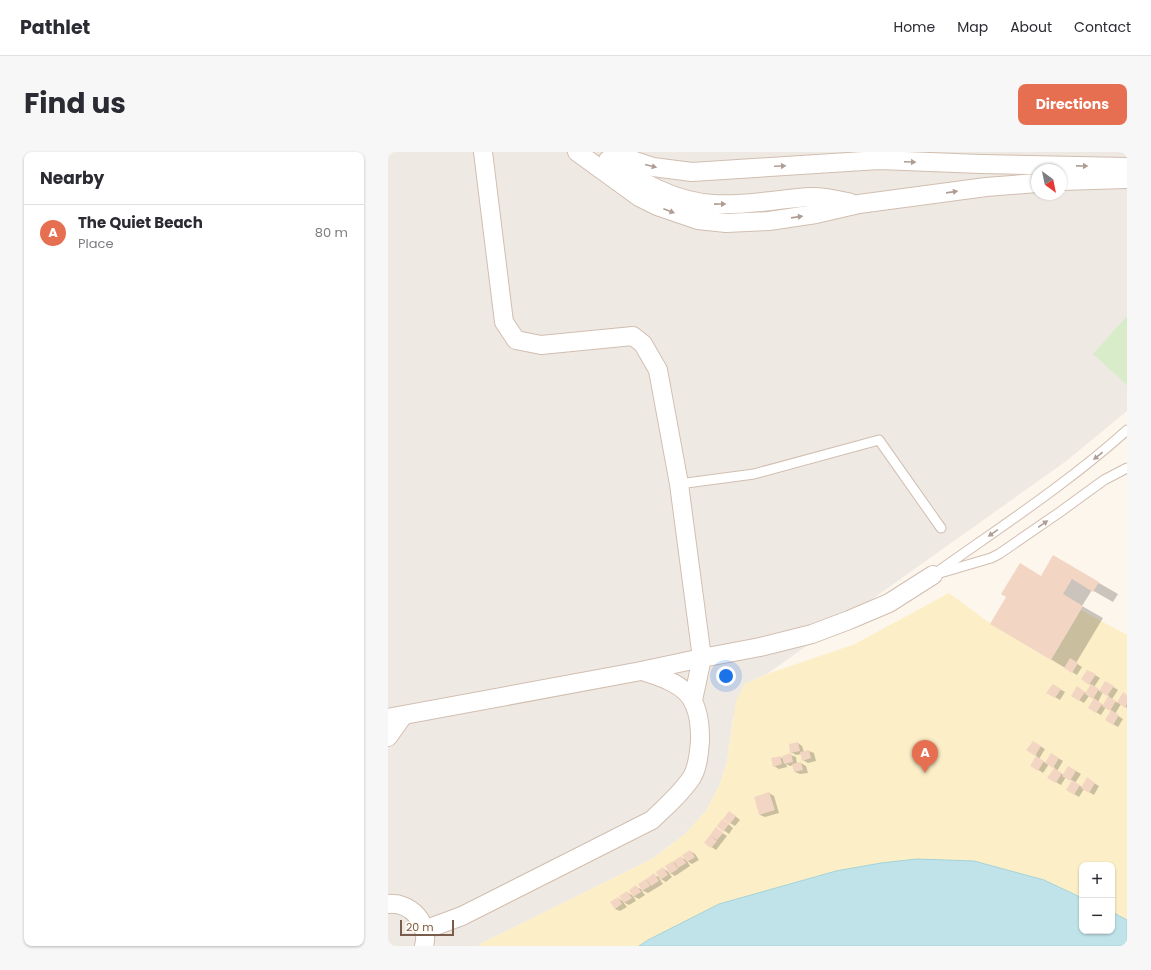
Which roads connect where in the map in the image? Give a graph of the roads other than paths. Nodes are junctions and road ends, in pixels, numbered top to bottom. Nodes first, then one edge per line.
1 (483, 152) edge
2 (577, 152) edge
3 (596, 152) edge
4 (614, 152) edge
5 (1053, 152) edge
6 (1018, 159) edge
7 (1037, 164) edge
8 (1042, 164) edge
9 (1067, 166) edge
10 (1127, 167) edge
11 (1127, 179) edge
12 (1067, 181) edge
13 (1031, 183) edge
14 (860, 204) junction
15 (1127, 430) edge
16 (1127, 468) edge
17 (679, 484) junction
18 (941, 528) dead end
19 (933, 575) junction
20 (702, 658) junction
21 (641, 671) junction
22 (693, 700) junction
23 (395, 717) edge
24 (388, 737) edge
25 (389, 899) edge
26 (424, 938) edge

1 - 17 street
2 -> 14 street
3 -> 14 street
4 -> 6 street
5 - 8 street
6 - 7 street
9 -> 10 street
11 - 12 street
14 -> 13 street
15 -> 19 lane
19 -> 16 lane
17 - 18 lane
17 - 20 street
19 - 20 street
20 - 21 street
20 - 22 street
21 - 22 street
21 - 23 street
22 - 26 street
23 - 24 street
25 - 26 street

